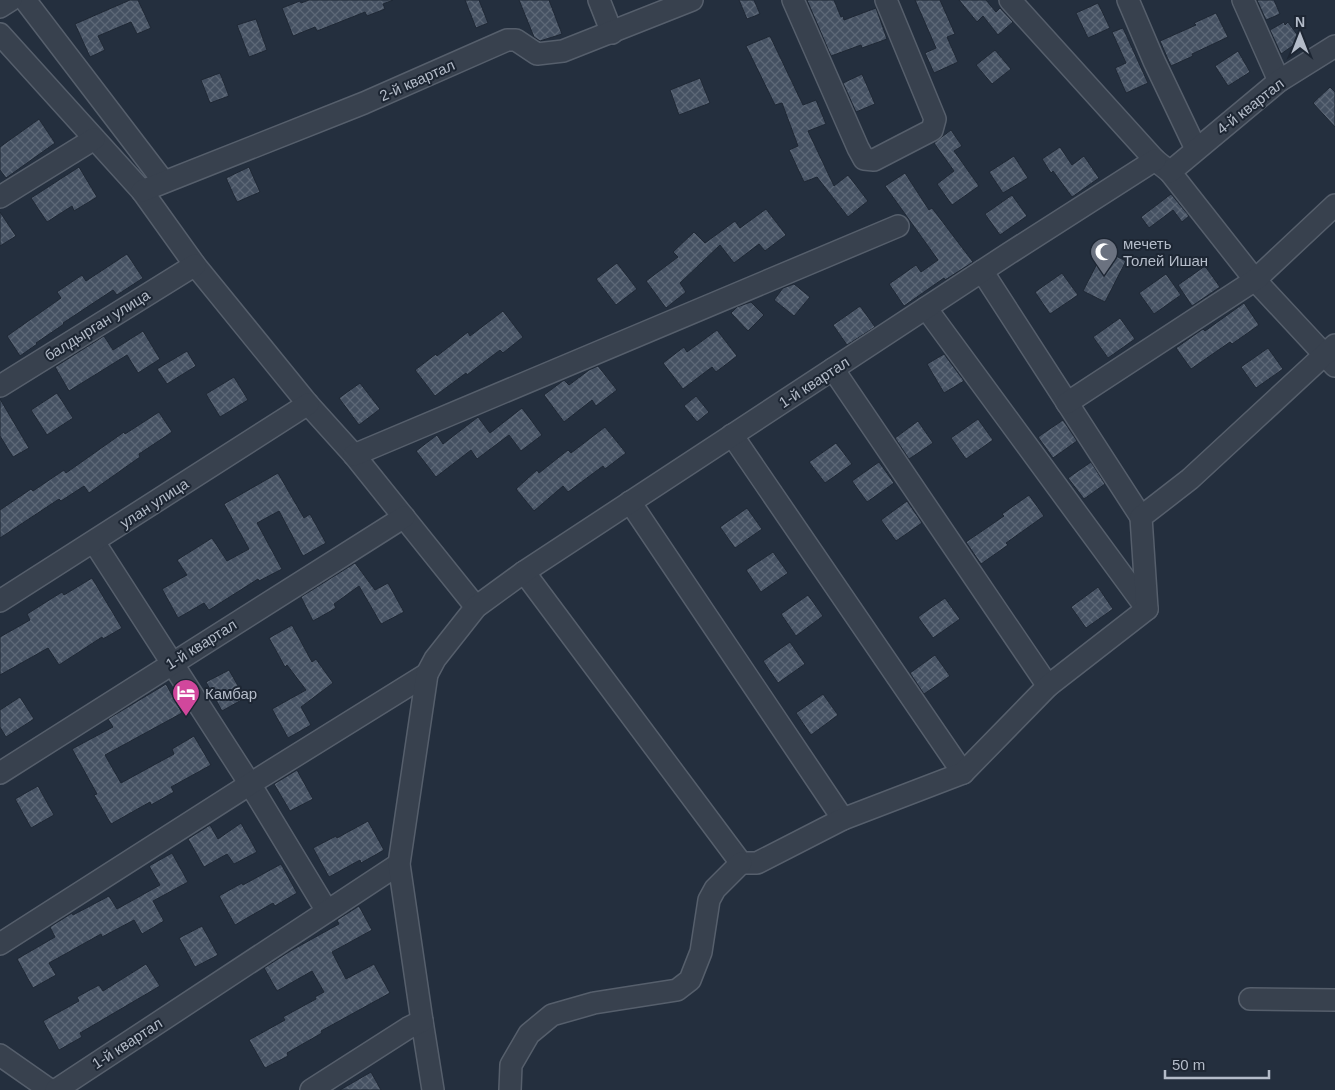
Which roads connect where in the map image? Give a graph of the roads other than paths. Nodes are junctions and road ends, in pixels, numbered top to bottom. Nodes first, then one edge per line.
1 (11, 0) edge
2 (25, 0) edge
3 (599, 0) edge
4 (692, 0) edge
5 (793, 0) edge
6 (886, 0) edge
7 (1010, 0) edge
8 (1128, 0) edge
9 (1243, 0) edge
10 (0, 6) edge
11 (612, 33) junction
12 (0, 34) edge
13 (1335, 46) edge
14 (1279, 81) junction
15 (94, 138) junction
16 (1196, 149) junction
17 (1162, 166) junction
18 (164, 182) junction
19 (142, 191) junction
20 (0, 197) edge
21 (1335, 205) edge
22 (898, 226) dead end
23 (195, 265) junction
24 (982, 271) junction
25 (1255, 280) junction
26 (926, 308) junction
27 (1332, 356) edge
28 (833, 369) junction
29 (0, 386) edge
30 (1067, 403) junction
31 (308, 404) junction
32 (732, 435) junction
33 (354, 455) junction
34 (630, 502) junction
35 (404, 517) junction
36 (1141, 517) junction
37 (94, 542) junction
38 (524, 572) junction
39 (0, 601) edge
40 (476, 607) junction
41 (1147, 609) junction
42 (172, 663) junction
43 (426, 674) junction
44 (1048, 686) junction
45 (0, 773) edge
46 (963, 773) junction
47 (250, 784) junction
48 (843, 819) junction
49 (399, 864) junction
50 (740, 864) junction
51 (327, 912) junction
52 (0, 944) edge
53 (1250, 998) dead end
54 (1335, 1000) edge
55 (422, 1021) junction
56 (0, 1055) edge
57 (50, 1090) edge
58 (56, 1090) edge
59 (311, 1090) edge
60 (432, 1090) edge
61 (510, 1090) edge

1 - 10 street
2 - 18 street
3 - 11 street
4 - 11 street, 2-й квартал
5 - 6 street
7 - 17 street
8 - 16 street
9 - 14 street
11 - 18 street, 2-й квартал
12 - 15 street
13 - 14 street, 4-й квартал
14 - 16 street, 4-й квартал
15 - 19 street
15 - 20 street
16 - 17 street, 4-й квартал
17 - 24 street, 1-й квартал
17 - 25 street
18 - 19 street, 2-й квартал
19 - 23 street
21 - 25 street
22 - 33 street
23 - 29 street, балдырган улица
23 - 31 street
24 - 26 street, 1-й квартал
24 - 30 street
25 - 27 street
25 - 30 street
26 - 28 street, 1-й квартал
26 - 41 street
27 - 36 street
28 - 32 street, 1-й квартал
28 - 44 street
30 - 36 street
31 - 33 street
31 - 37 street, улан улица
32 - 34 street, 1-й квартал
32 - 46 street
33 - 35 street
34 - 38 street, 1-й квартал
34 - 48 street
35 - 40 street
35 - 42 street, 1-й квартал
36 - 41 street
37 - 39 street, улан улица
37 - 42 street
38 - 40 street, 1-й квартал
38 - 50 street
40 - 43 street, 1-й квартал
41 - 44 street
42 - 45 street, 1-й квартал
42 - 47 street
43 - 47 street
43 - 49 street
44 - 46 street
46 - 48 street
47 - 51 street
47 - 52 street
48 - 50 street
49 - 51 street, 1-й квартал
49 - 55 street
50 - 61 street
51 - 58 street, 1-й квартал
53 - 54 street
55 - 59 street
55 - 60 street
56 - 57 street

